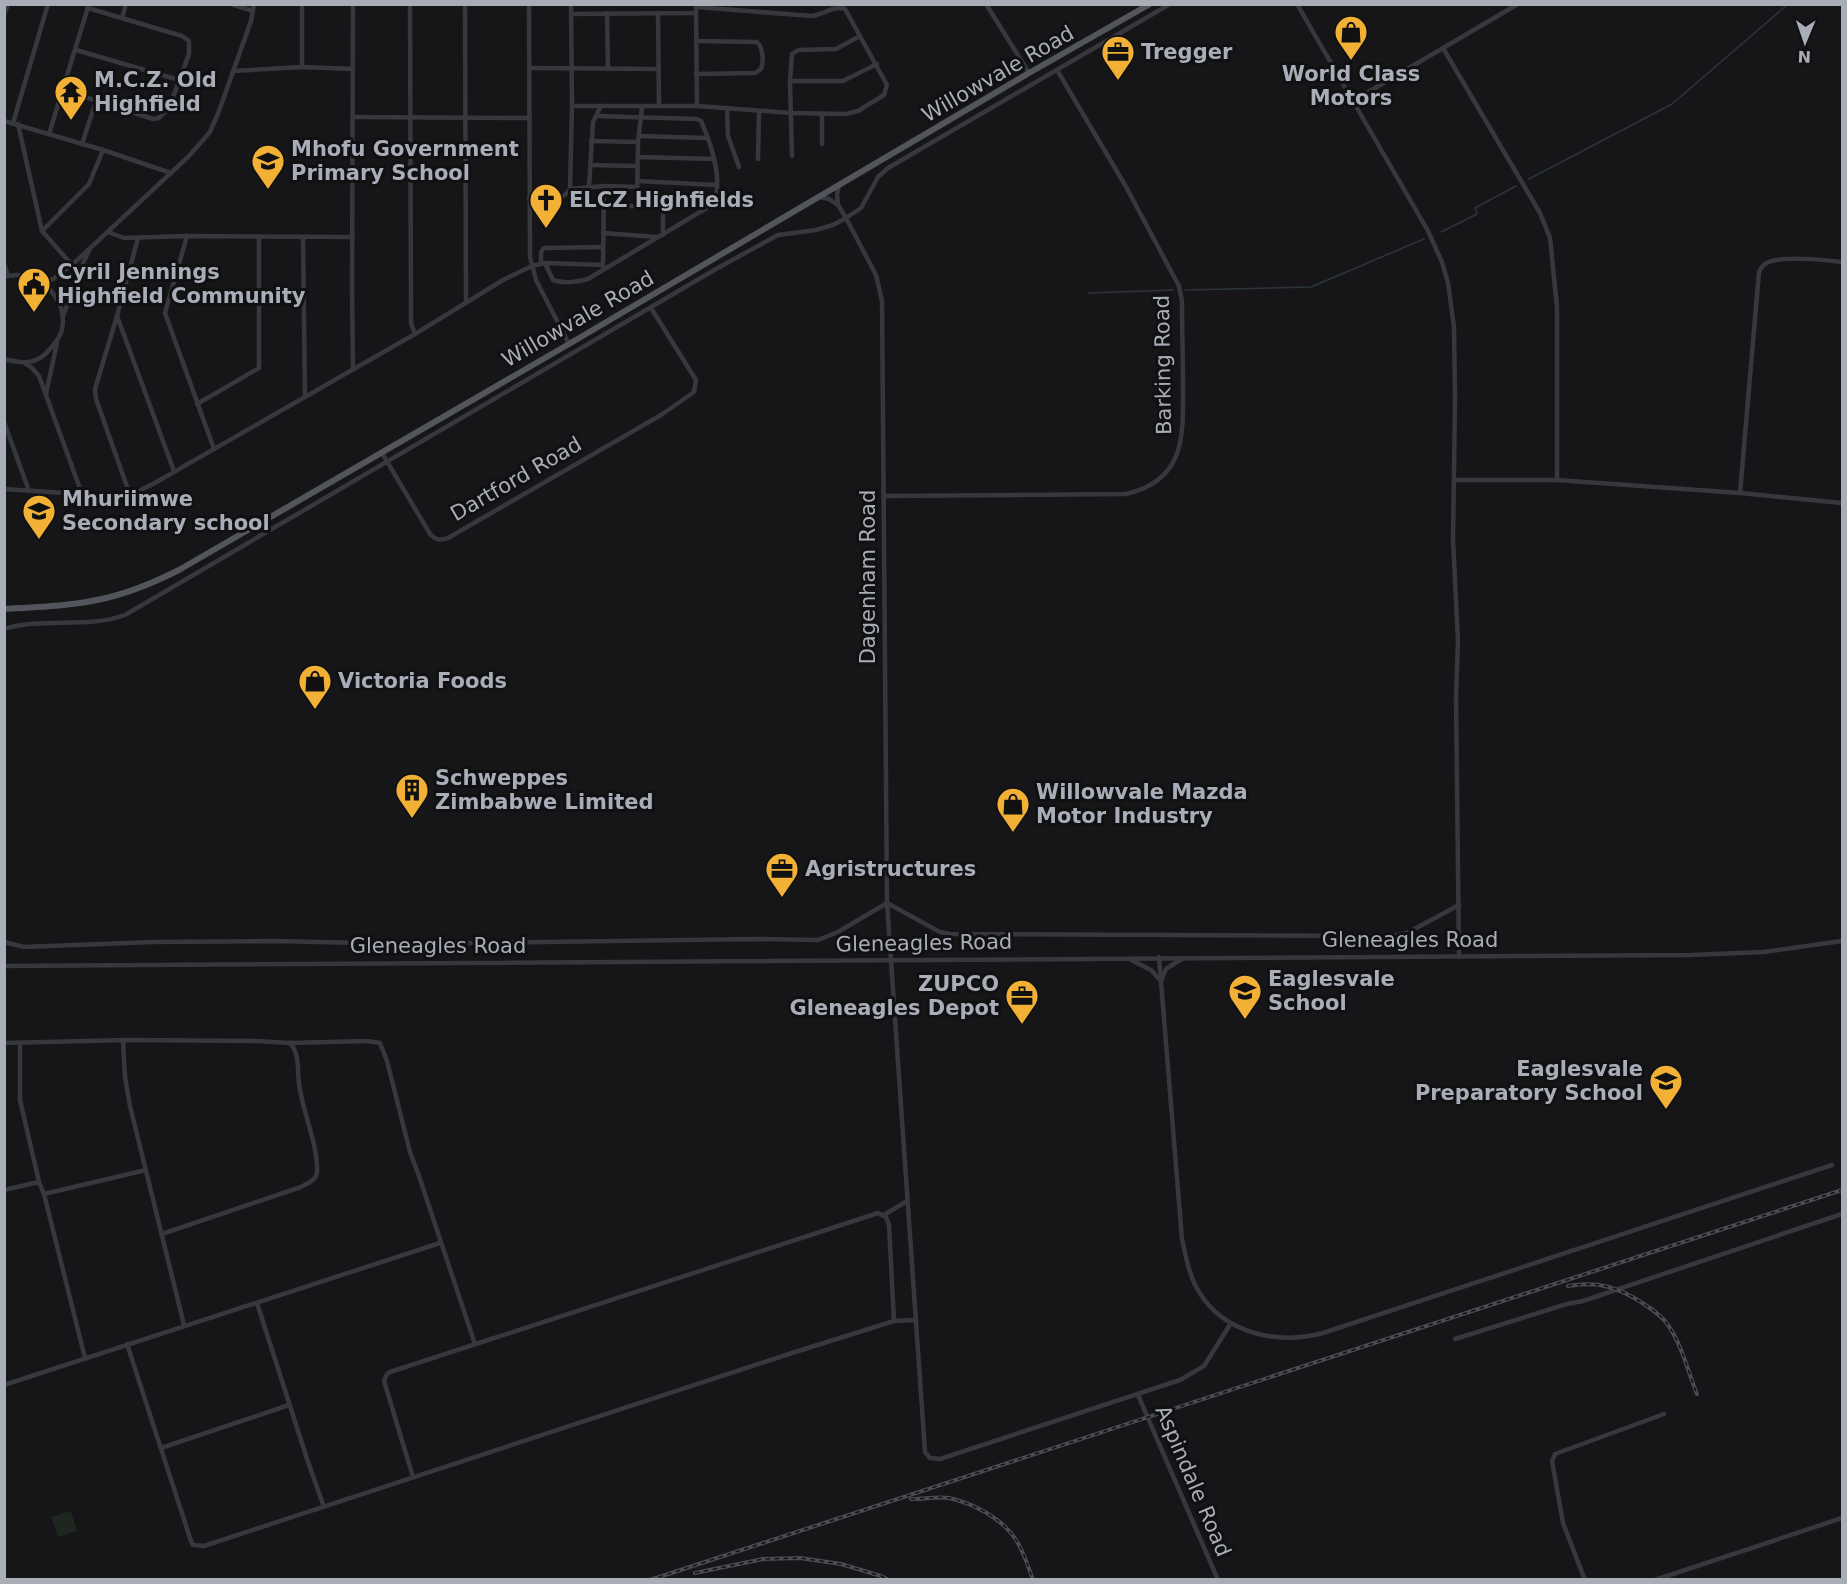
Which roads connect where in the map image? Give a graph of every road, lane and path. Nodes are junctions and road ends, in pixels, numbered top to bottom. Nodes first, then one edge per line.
1 (8, 4) edge
2 (48, 4) edge
3 (126, 4) edge
4 (231, 4) edge
5 (254, 4) edge
6 (302, 4) edge
7 (353, 4) edge
8 (410, 4) edge
9 (465, 4) edge
10 (529, 4) edge
11 (571, 4) edge
12 (986, 4) edge
13 (1150, 4) edge
14 (1170, 4) edge
15 (1297, 4) edge
16 (1518, 4) edge
17 (88, 6) edge
18 (696, 8) edge
19 (253, 11) junction
20 (607, 13) junction
21 (658, 13) junction
22 (571, 14) junction
23 (4, 15) edge
24 (122, 18) junction
25 (860, 36) junction
26 (696, 41) junction
27 (1443, 48) junction
28 (75, 50) junction
29 (876, 64) junction
30 (302, 67) junction
31 (529, 68) junction
32 (571, 68) junction
33 (608, 68) junction
34 (352, 69) junction
35 (659, 69) junction
36 (1057, 70) junction
37 (233, 71) junction
38 (1029, 73) junction
39 (696, 74) junction
40 (179, 80) junction
41 (790, 81) junction
42 (63, 90) junction
43 (96, 101) junction
44 (1353, 101) junction
45 (572, 106) junction
46 (601, 106) junction
47 (659, 106) junction
48 (697, 106) junction
49 (642, 107) junction
50 (727, 108) junction
51 (759, 111) junction
52 (790, 113) junction
53 (822, 114) junction
54 (596, 116) junction
55 (354, 117) junction
56 (641, 117) junction
57 (410, 118) junction
58 (530, 118) junction
59 (466, 119) junction
60 (4, 121) edge
61 (15, 124) junction
62 (49, 134) junction
63 (639, 136) junction
64 (707, 138) junction
65 (591, 141) junction
66 (638, 142) junction
67 (82, 144) junction
68 (822, 144) dead end
69 (103, 150) junction
70 (792, 156) dead end
71 (638, 157) junction
72 (714, 159) junction
73 (758, 159) dead end
74 (590, 165) junction
75 (637, 166) junction
76 (739, 166) dead end
77 (171, 173) junction
78 (637, 184) junction
79 (717, 185) junction
80 (839, 185) junction
81 (604, 186) junction
82 (589, 187) junction
83 (570, 189) junction
84 (820, 197) junction
85 (529, 199) junction
86 (838, 205) junction
87 (603, 206) junction
88 (637, 206) junction
89 (663, 206) junction
90 (710, 206) junction
91 (846, 218) junction
92 (42, 231) junction
93 (108, 232) junction
94 (603, 233) junction
95 (187, 236) junction
96 (661, 236) junction
97 (259, 237) junction
98 (303, 237) junction
99 (353, 237) junction
100 (138, 238) junction
101 (92, 247) junction
102 (603, 247) junction
103 (1842, 261) edge
104 (543, 263) junction
105 (4, 264) edge
106 (72, 265) junction
107 (532, 266) junction
108 (603, 267) junction
109 (6, 276) edge
110 (42, 282) junction
111 (466, 302) junction
112 (651, 308) junction
113 (63, 316) junction
114 (117, 316) junction
115 (415, 334) junction
116 (57, 340) junction
117 (569, 344) junction
118 (4, 359) edge
119 (26, 364) junction
120 (353, 368) junction
121 (46, 396) junction
122 (305, 397) junction
123 (197, 404) junction
124 (4, 422) edge
125 (4, 441) edge
126 (12, 441) junction
127 (214, 449) junction
128 (382, 453) junction
129 (387, 461) junction
130 (174, 471) junction
131 (1454, 480) junction
132 (1557, 480) junction
133 (4, 489) edge
134 (29, 491) junction
135 (1740, 493) junction
136 (82, 494) junction
137 (130, 495) junction
138 (884, 496) junction
139 (1842, 503) edge
140 (4, 609) edge
141 (4, 629) edge
142 (886, 903) junction
143 (1459, 905) junction
144 (1842, 941) edge
145 (4, 942) edge
146 (1159, 957) junction
147 (1187, 957) junction
148 (1459, 957) junction
149 (1127, 958) junction
150 (889, 960) junction
151 (4, 966) edge
152 (1161, 981) junction
153 (123, 1041) junction
154 (4, 1043) edge
155 (20, 1043) junction
156 (290, 1043) junction
157 (1832, 1165) dead end
158 (146, 1170) junction
159 (39, 1182) junction
160 (4, 1190) edge
161 (44, 1194) junction
162 (907, 1201) junction
163 (1842, 1214) edge
164 (884, 1215) junction
165 (162, 1234) junction
166 (440, 1242) junction
167 (257, 1303) junction
168 (915, 1320) junction
169 (894, 1321) junction
170 (1231, 1323) junction
171 (184, 1325) junction
172 (1455, 1339) dead end
173 (127, 1344) junction
174 (475, 1344) junction
175 (85, 1358) junction
176 (4, 1385) edge
177 (1138, 1395) junction
178 (289, 1405) junction
179 (1664, 1414) dead end
180 (161, 1448) junction
181 (413, 1477) junction
182 (324, 1507) junction
183 (1842, 1518) edge
184 (1218, 1580) edge
185 (1585, 1580) edge
186 (1654, 1580) edge

1 - 23 street
2 - 61 street
3 - 24 street
4 - 19 street
5 - 19 street
6 - 30 street
7 - 34 street
8 - 57 street
9 - 59 street
10 - 31 street
11 - 22 street
12 - 38 street
13 - 38 main road, Willowvale Road
14 - 36 street
15 - 44 street
16 - 27 street
17 - 24 street
17 - 28 street
18 - 21 street
18 - 25 street
18 - 26 street
19 - 37 street
20 - 21 street
20 - 22 street
20 - 33 street
21 - 35 street
22 - 32 street
24 - 40 street
25 - 29 street
25 - 41 street
26 - 39 street
26 - 39 street
27 - 44 street
27 - 132 street
28 - 40 street
28 - 42 street
29 - 41 street
29 - 53 street
30 - 34 street
30 - 37 street
31 - 32 street
31 - 58 street
32 - 33 street
32 - 45 street
33 - 35 street
34 - 55 street
35 - 47 street
36 - 91 street
36 - 138 street, Barking Road
37 - 77 street
38 - 80 main road, Willowvale Road
39 - 48 street
40 - 43 street
41 - 52 street
42 - 43 street
42 - 62 street
43 - 67 street
44 - 131 street
45 - 46 street
45 - 83 street
46 - 49 street
46 - 54 street
47 - 48 street
47 - 49 street
48 - 50 street
49 - 56 street
50 - 51 street
50 - 76 street
51 - 52 street
51 - 73 street
52 - 53 street
52 - 70 street
53 - 68 street
54 - 56 street
54 - 65 street
55 - 57 street
55 - 99 street
56 - 63 street
56 - 64 street
57 - 59 street
57 - 115 street
58 - 59 street
58 - 85 street
59 - 111 street
60 - 61 street
61 - 62 street
61 - 92 street
62 - 67 street
63 - 64 street
63 - 66 street
64 - 72 street
65 - 66 street
65 - 74 street
66 - 71 street
67 - 69 street
69 - 77 street
69 - 92 street
71 - 72 street
71 - 75 street
72 - 79 street
74 - 75 street
74 - 82 street
75 - 78 street
77 - 93 street
78 - 79 street
78 - 81 street
78 - 88 street
79 - 90 street
80 - 84 main road, Willowvale Road
80 - 86 street
81 - 82 street
81 - 87 street
82 - 83 street
83 - 85 street
84 - 86 street
84 - 117 main road, Willowvale Road
85 - 107 street
86 - 91 street, Dagenham Road
87 - 88 street
87 - 94 street
88 - 89 street
89 - 90 street
89 - 96 street
90 - 96 street
91 - 112 street
91 - 138 street, Dagenham Road
92 - 106 street
93 - 100 street
93 - 101 street
94 - 96 street
94 - 102 street
95 - 97 street
95 - 100 street
95 - 123 street
96 - 108 street
97 - 98 street
97 - 123 street
98 - 99 street
98 - 122 street
99 - 120 street
100 - 114 street
101 - 106 street
101 - 113 street
102 - 104 street
102 - 108 street
103 - 135 street
104 - 107 street
104 - 108 street
104 - 108 street
105 - 109 street
106 - 110 street
107 - 111 street
107 - 117 street
109 - 110 street
110 - 113 street
111 - 115 street
112 - 129 street
112 - 129 street, Dartford Road
113 - 116 street
114 - 130 street
114 - 137 street
115 - 120 street
116 - 119 street
116 - 121 street
117 - 128 main road, Willowvale Road
118 - 119 street
119 - 121 street
120 - 122 street
121 - 136 street
122 - 127 street
123 - 127 street
124 - 126 street
125 - 126 street
126 - 134 street
127 - 130 street
128 - 129 street, Dartford Road
128 - 140 main road, Willowvale Road
129 - 141 street
130 - 137 street
131 - 132 street
131 - 143 street
132 - 135 street
133 - 134 street
134 - 136 street
135 - 139 street
136 - 137 street
138 - 142 street, Dagenham Road
142 - 143 street
142 - 145 street
142 - 150 street, Dagenham Road
143 - 148 street
144 - 148 street, Gleneagles Road
146 - 147 street, Gleneagles Road
146 - 149 street, Gleneagles Road
146 - 152 street
147 - 148 street, Gleneagles Road
147 - 152 street
149 - 150 street, Gleneagles Road
149 - 152 street
150 - 151 street, Gleneagles Road
150 - 162 street, Dagenham Road
152 - 170 street
153 - 155 street
153 - 156 street
153 - 158 street
154 - 155 street
155 - 159 street
156 - 165 street
156 - 166 street
157 - 170 street
158 - 161 street
158 - 165 street
159 - 160 street
159 - 161 street
161 - 175 street
162 - 164 street
162 - 168 street, Dagenham Road
163 - 172 street
164 - 169 street
164 - 174 street
165 - 171 street
166 - 167 street
166 - 174 street
167 - 171 street
167 - 178 street
168 - 169 street
168 - 177 street, Dagenham Road
169 - 181 street
170 - 177 street
171 - 173 street
173 - 175 street
173 - 180 street
174 - 181 street
175 - 176 street
177 - 184 street, Aspindale Road
178 - 180 street
178 - 182 street
179 - 185 street
180 - 182 street
181 - 182 street
183 - 186 street

